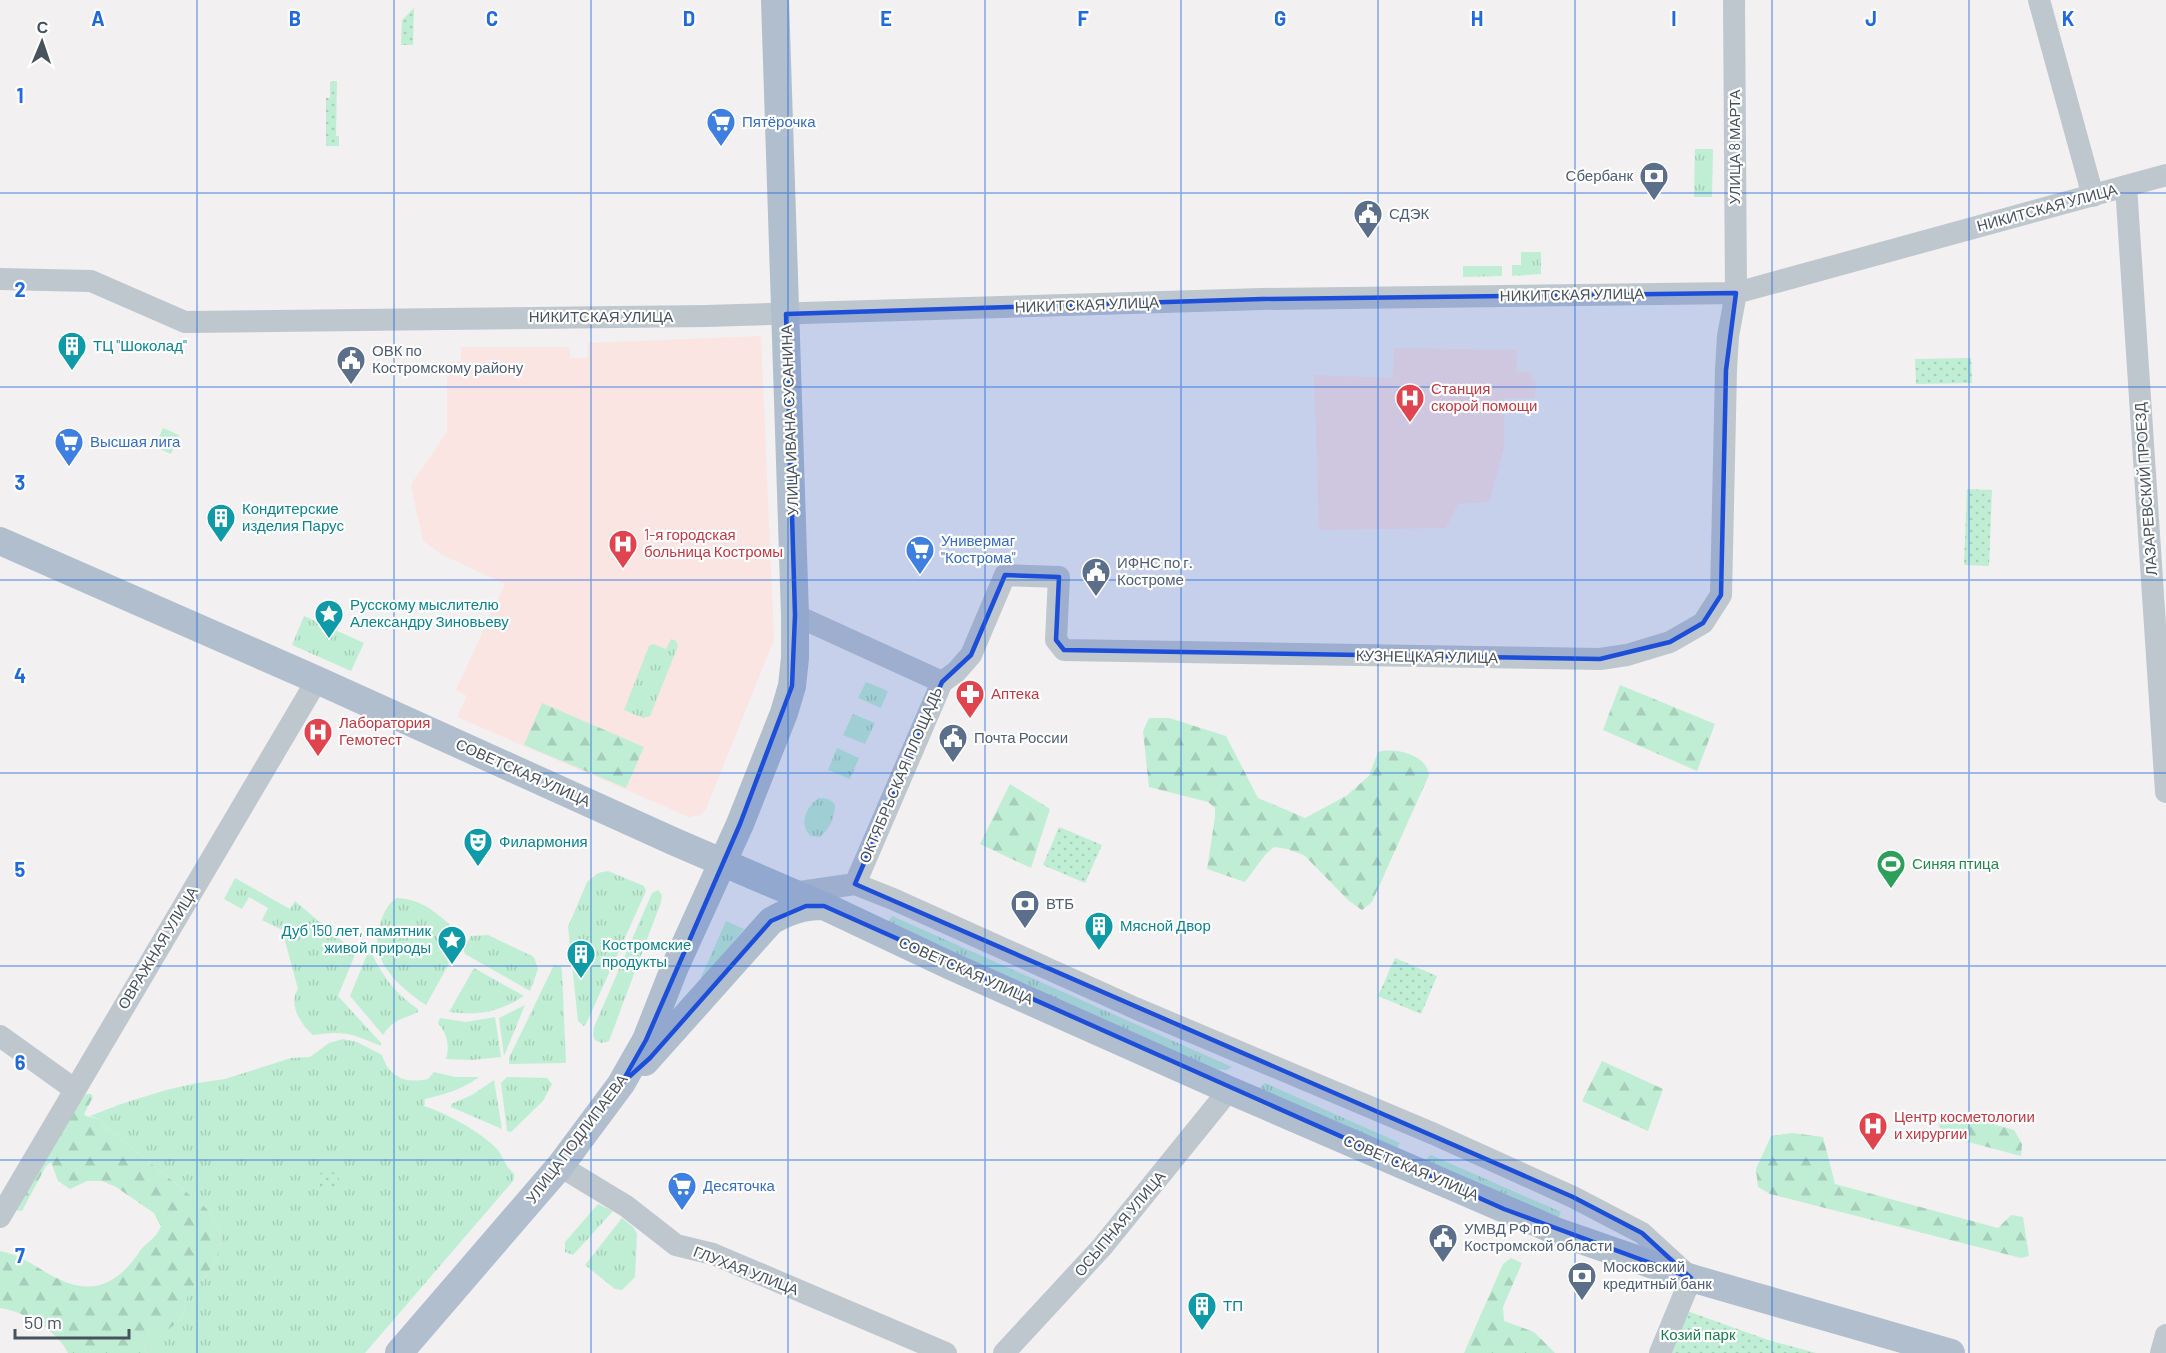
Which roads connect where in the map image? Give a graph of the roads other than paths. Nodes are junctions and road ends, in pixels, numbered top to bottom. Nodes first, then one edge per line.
1 (775, 0) edge
2 (1734, 0) edge
3 (2039, 0) edge
4 (2166, 175) edge
5 (2126, 186) junction
6 (2093, 196) junction
7 (0, 279) edge
8 (1736, 293) junction
9 (786, 314) junction
10 (0, 541) edge
11 (795, 615) junction
12 (316, 680) junction
13 (942, 682) junction
14 (2166, 792) edge
15 (721, 862) junction
16 (855, 884) junction
17 (793, 893) junction
18 (824, 906) junction
19 (0, 1036) edge
20 (621, 1084) junction
21 (74, 1089) junction
22 (1229, 1090) junction
23 (560, 1166) junction
24 (0, 1217) edge
25 (1691, 1278) junction
26 (2166, 1335) edge
27 (399, 1353) edge
28 (946, 1353) edge
29 (1004, 1353) edge
30 (1660, 1353) edge
31 (1951, 1353) edge
32 (2161, 1353) edge

1 - 9 main road, УЛИЦА ИВАНА СУСАНИНА
2 - 8 street, УЛИЦА 8 МАРТА
3 - 6 street
4 - 5 street, НИКИТСКАЯ УЛИЦА
5 - 6 street, НИКИТСКАЯ УЛИЦА
5 - 14 street, ЛАЗАРЕВСКИЙ ПРОЕЗД
6 - 8 street, НИКИТСКАЯ УЛИЦА
7 - 9 street, НИКИТСКАЯ УЛИЦА
8 - 9 street, НИКИТСКАЯ УЛИЦА
8 - 13 street, КУЗНЕЦКАЯ УЛИЦА
9 - 11 main road, УЛИЦА ИВАНА СУСАНИНА
10 - 12 main road, СОВЕТСКАЯ УЛИЦА
11 - 13 street, ОКТЯБРЬСКАЯ ПЛОЩАДЬ
11 - 15 main road, УЛИЦА ИВАНА СУСАНИНА
12 - 15 main road, СОВЕТСКАЯ УЛИЦА
12 - 21 street, ОВРАЖНАЯ УЛИЦА
13 - 16 street, ОКТЯБРЬСКАЯ ПЛОЩАДЬ
15 - 17 main road, СОВЕТСКАЯ УЛИЦА
15 - 20 main road, УЛИЦА ПОДЛИПАЕВА
16 - 17 street
16 - 25 street
17 - 18 main road, СОВЕТСКАЯ УЛИЦА
18 - 20 main road
18 - 22 main road, СОВЕТСКАЯ УЛИЦА
19 - 21 street
20 - 23 main road, УЛИЦА ПОДЛИПАЕВА
21 - 24 street, ОВРАЖНАЯ УЛИЦА
22 - 25 main road, СОВЕТСКАЯ УЛИЦА
22 - 29 street, ОСЫПНАЯ УЛИЦА
23 - 27 main road, УЛИЦА ПОДЛИПАЕВА
23 - 28 street, ГЛУХАЯ УЛИЦА
25 - 30 street
25 - 31 main road, СОВЕТСКАЯ УЛИЦА
26 - 32 street

